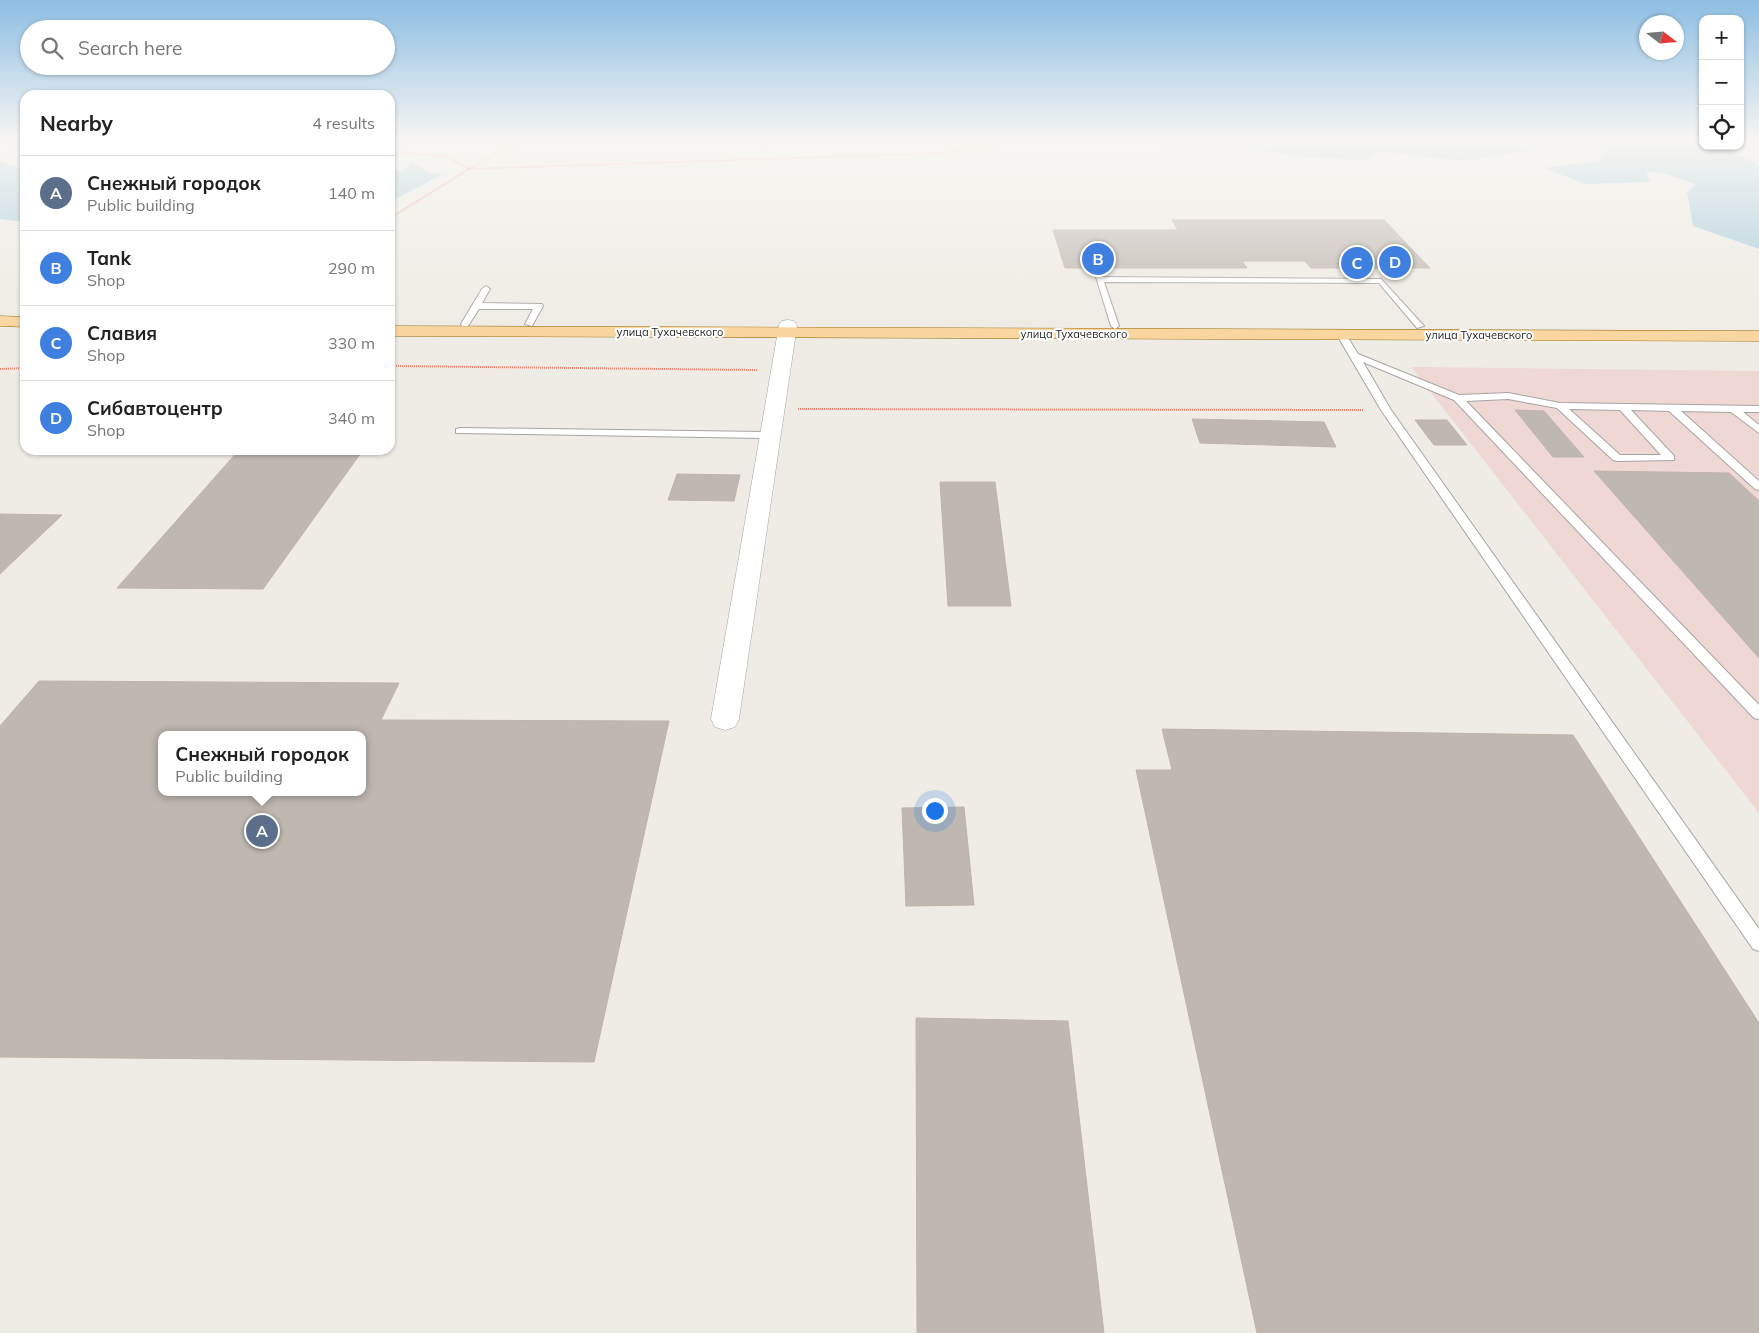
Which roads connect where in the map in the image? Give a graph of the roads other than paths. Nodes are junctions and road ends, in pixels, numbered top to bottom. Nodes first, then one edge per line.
1 (486, 289) dead end
2 (476, 306) junction
3 (0, 322) edge
4 (20, 322) edge
5 (395, 323) edge
6 (465, 324) junction
7 (529, 324) junction
8 (1115, 326) junction
9 (1420, 326) junction
10 (1759, 328) edge
11 (0, 329) edge
12 (787, 329) junction
13 (20, 330) edge
14 (395, 331) edge
15 (1342, 335) junction
16 (1759, 336) edge
17 (1353, 355) junction
18 (1458, 398) junction
19 (1560, 406) junction
20 (1623, 407) junction
21 (1672, 408) junction
22 (1734, 409) junction
23 (1759, 409) edge
24 (1759, 430) edge
25 (460, 431) dead end
26 (771, 435) junction
27 (1759, 487) edge
28 (1759, 714) edge
29 (725, 720) dead end
30 (1759, 942) edge

1 - 2 lane
2 - 6 lane
2 - 7 lane
3 - 4 main road
5 - 6 main road, улица Тухачевского
6 - 7 main road, улица Тухачевского
7 - 12 main road, улица Тухачевского
8 - 9 main road, улица Тухачевского
8 - 9 lane
8 - 12 main road, улица Тухачевского
9 - 10 main road, улица Тухачевского
11 - 13 main road
12 - 14 main road, улица Тухачевского
12 - 15 main road, улица Тухачевского
12 - 26 street
15 - 16 main road, улица Тухачевского
15 - 17 lane
17 - 18 lane
17 - 30 lane
18 - 19 lane
18 - 28 lane
19 - 20 lane
19 - 20 lane
20 - 21 lane
21 - 22 lane
21 - 27 lane
22 - 23 lane
22 - 24 lane
25 - 26 lane
26 - 29 street

